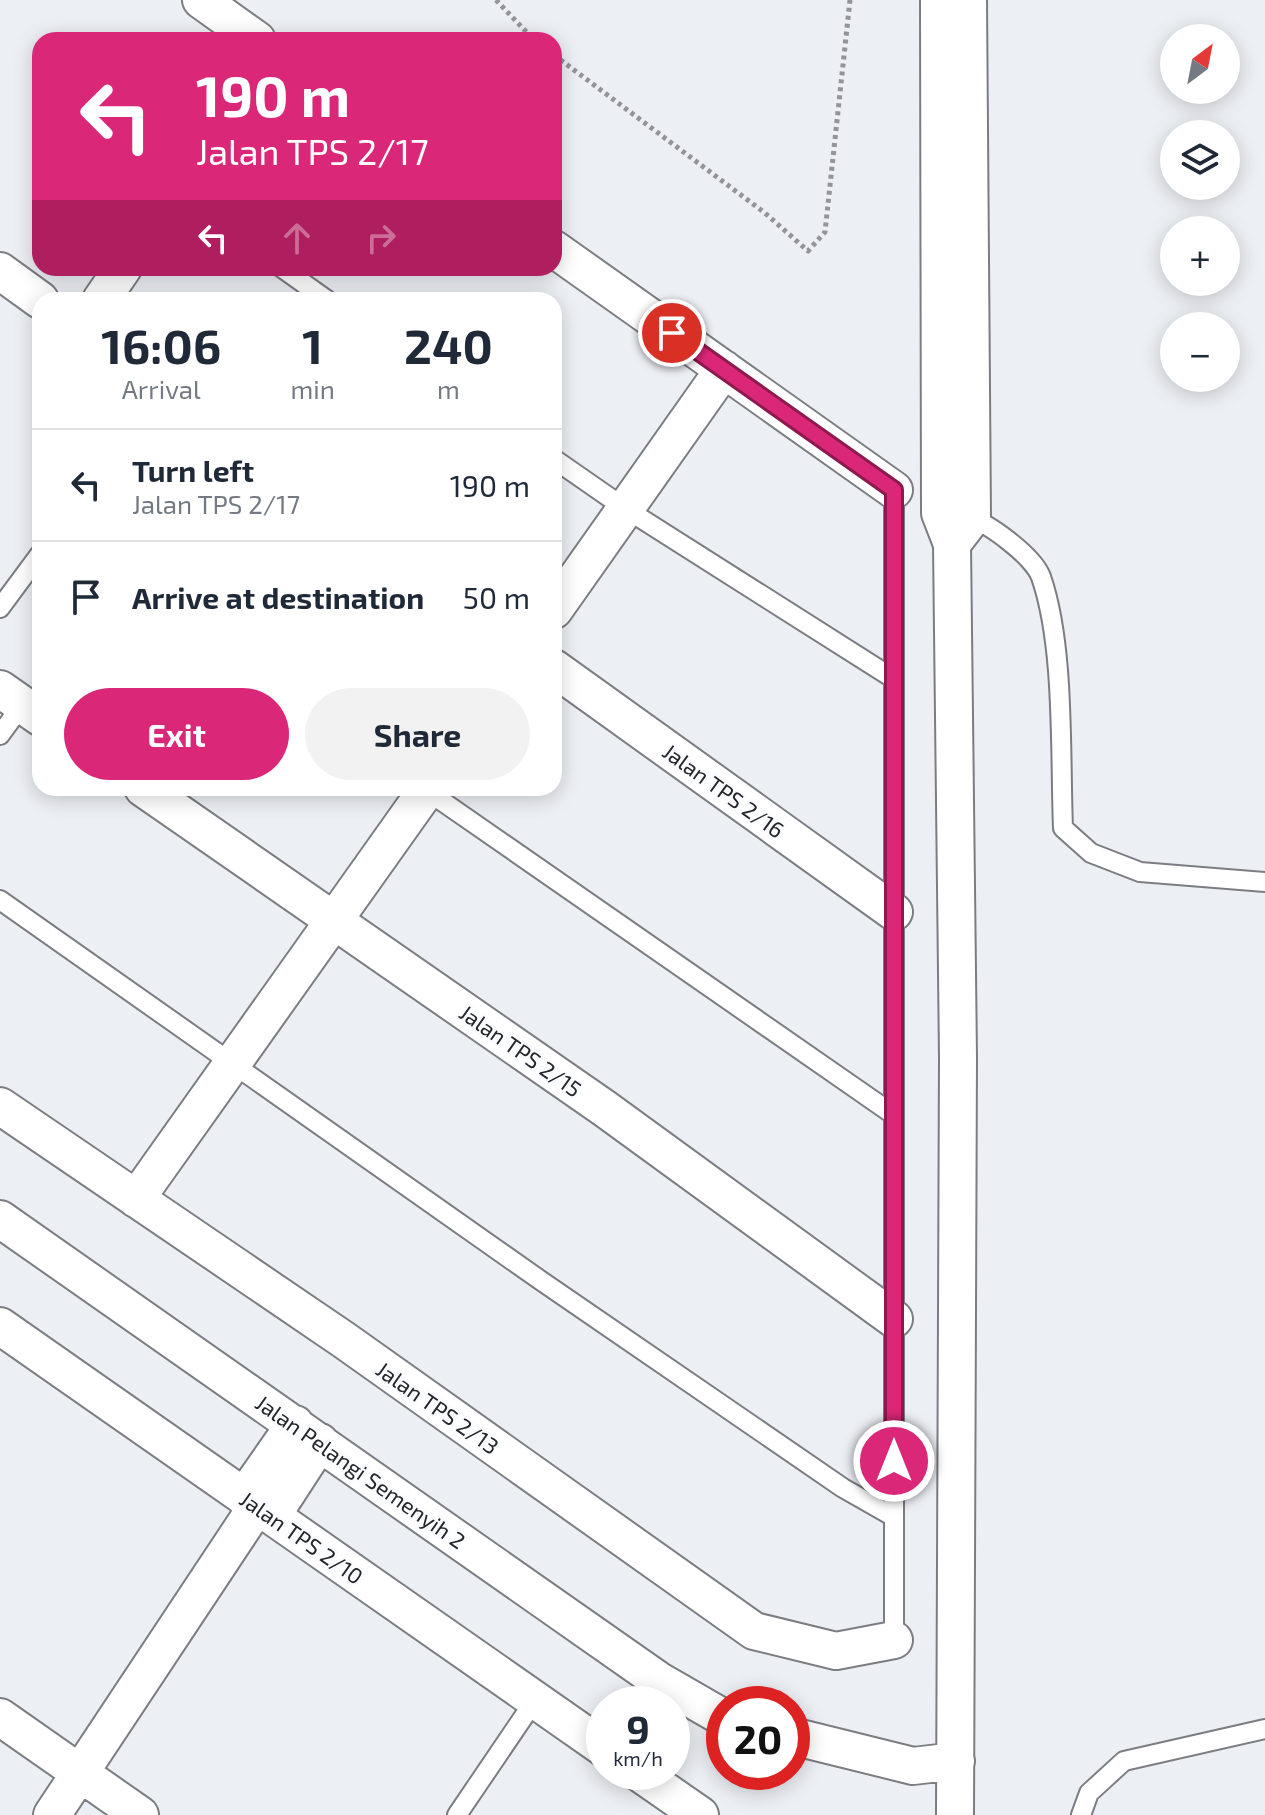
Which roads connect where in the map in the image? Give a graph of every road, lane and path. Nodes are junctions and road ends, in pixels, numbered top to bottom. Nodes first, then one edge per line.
1 (201, 0) edge
2 (496, 0) edge
3 (850, 0) edge
4 (939, 0) edge
5 (968, 0) edge
6 (246, 32) edge
7 (526, 32) edge
8 (562, 61) edge
9 (562, 255) edge
10 (0, 271) edge
11 (293, 276) edge
12 (316, 292) edge
13 (32, 294) edge
14 (724, 369) junction
15 (562, 465) edge
16 (894, 490) joint
17 (626, 509) junction
18 (955, 525) junction
19 (32, 565) edge
20 (562, 599) edge
21 (0, 608) edge
22 (562, 674) edge
23 (894, 679) junction
24 (21, 704) edge
25 (0, 735) edge
26 (154, 796) edge
27 (421, 796) edge
28 (436, 796) edge
29 (1265, 882) edge
30 (0, 900) edge
31 (894, 912) junction
32 (334, 921) junction
33 (233, 1062) junction
34 (0, 1106) edge
35 (894, 1115) junction
36 (136, 1199) junction
37 (0, 1219) edge
38 (894, 1319) junction
39 (0, 1326) edge
40 (307, 1433) junction
41 (258, 1507) junction
42 (894, 1517) junction
43 (894, 1640) joint
44 (535, 1700) junction
45 (706, 1708) edge
46 (0, 1717) edge
47 (1265, 1729) edge
48 (586, 1735) edge
49 (810, 1740) edge
50 (956, 1761) junction
51 (80, 1773) junction
52 (664, 1790) edge
53 (52, 1815) edge
54 (140, 1815) edge
55 (457, 1815) edge
56 (700, 1815) edge
57 (957, 1815) edge
58 (1081, 1815) edge

1 - 6 street
2 - 7 path
3 - 8 path
4 - 18 street
5 - 18 street
9 - 14 street
10 - 13 street
11 - 12 lane
14 - 16 street
14 - 17 street
15 - 17 lane
16 - 23 lane
17 - 20 street
17 - 23 lane
18 - 29 lane
18 - 50 street
19 - 21 lane
22 - 31 street, Jalan TPS 2/16
23 - 31 lane
24 - 25 lane
26 - 32 street, Jalan TPS 2/15
27 - 32 street
28 - 35 lane
30 - 33 lane
31 - 35 lane
32 - 33 street
32 - 38 street, Jalan TPS 2/15
33 - 36 street
33 - 42 lane
34 - 36 street, Jalan TPS 2/13
35 - 38 lane
36 - 43 street, Jalan TPS 2/13
37 - 40 street, Jalan Pelangi Semenyih 2
38 - 42 lane
39 - 41 street, Jalan TPS 2/10
40 - 41 street
40 - 45 street, Jalan Pelangi Semenyih 2
41 - 44 street, Jalan TPS 2/10
41 - 51 street
42 - 43 lane
44 - 48 street, Jalan TPS 2/10
44 - 55 lane
46 - 51 street
47 - 58 lane
49 - 50 street
50 - 57 street
51 - 53 street
51 - 54 street
52 - 56 street

